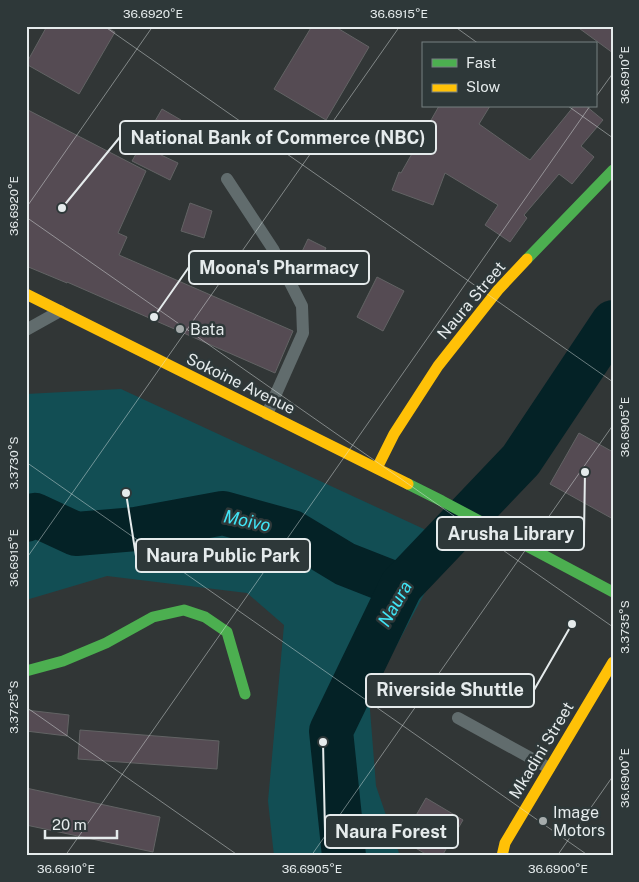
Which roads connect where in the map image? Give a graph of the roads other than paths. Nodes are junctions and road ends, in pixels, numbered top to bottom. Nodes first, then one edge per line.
1 (613, 170) edge
2 (227, 179) dead end
3 (26, 294) edge
4 (60, 311) junction
5 (26, 330) edge
6 (266, 414) junction
7 (376, 468) junction
8 (613, 592) edge
9 (613, 662) edge
10 (26, 671) edge
11 (245, 694) dead end
12 (458, 718) dead end
13 (549, 768) junction
14 (502, 856) edge

1 - 7 street, Naura Street
2 - 6 lane
3 - 4 street, Sokoine Avenue
4 - 5 lane
4 - 6 street, Sokoine Avenue
6 - 7 street, Sokoine Avenue
7 - 8 street, Sokoine Avenue
9 - 13 street, Mkadini Street
10 - 11 street
12 - 13 lane
13 - 14 street, Mkadini Street

